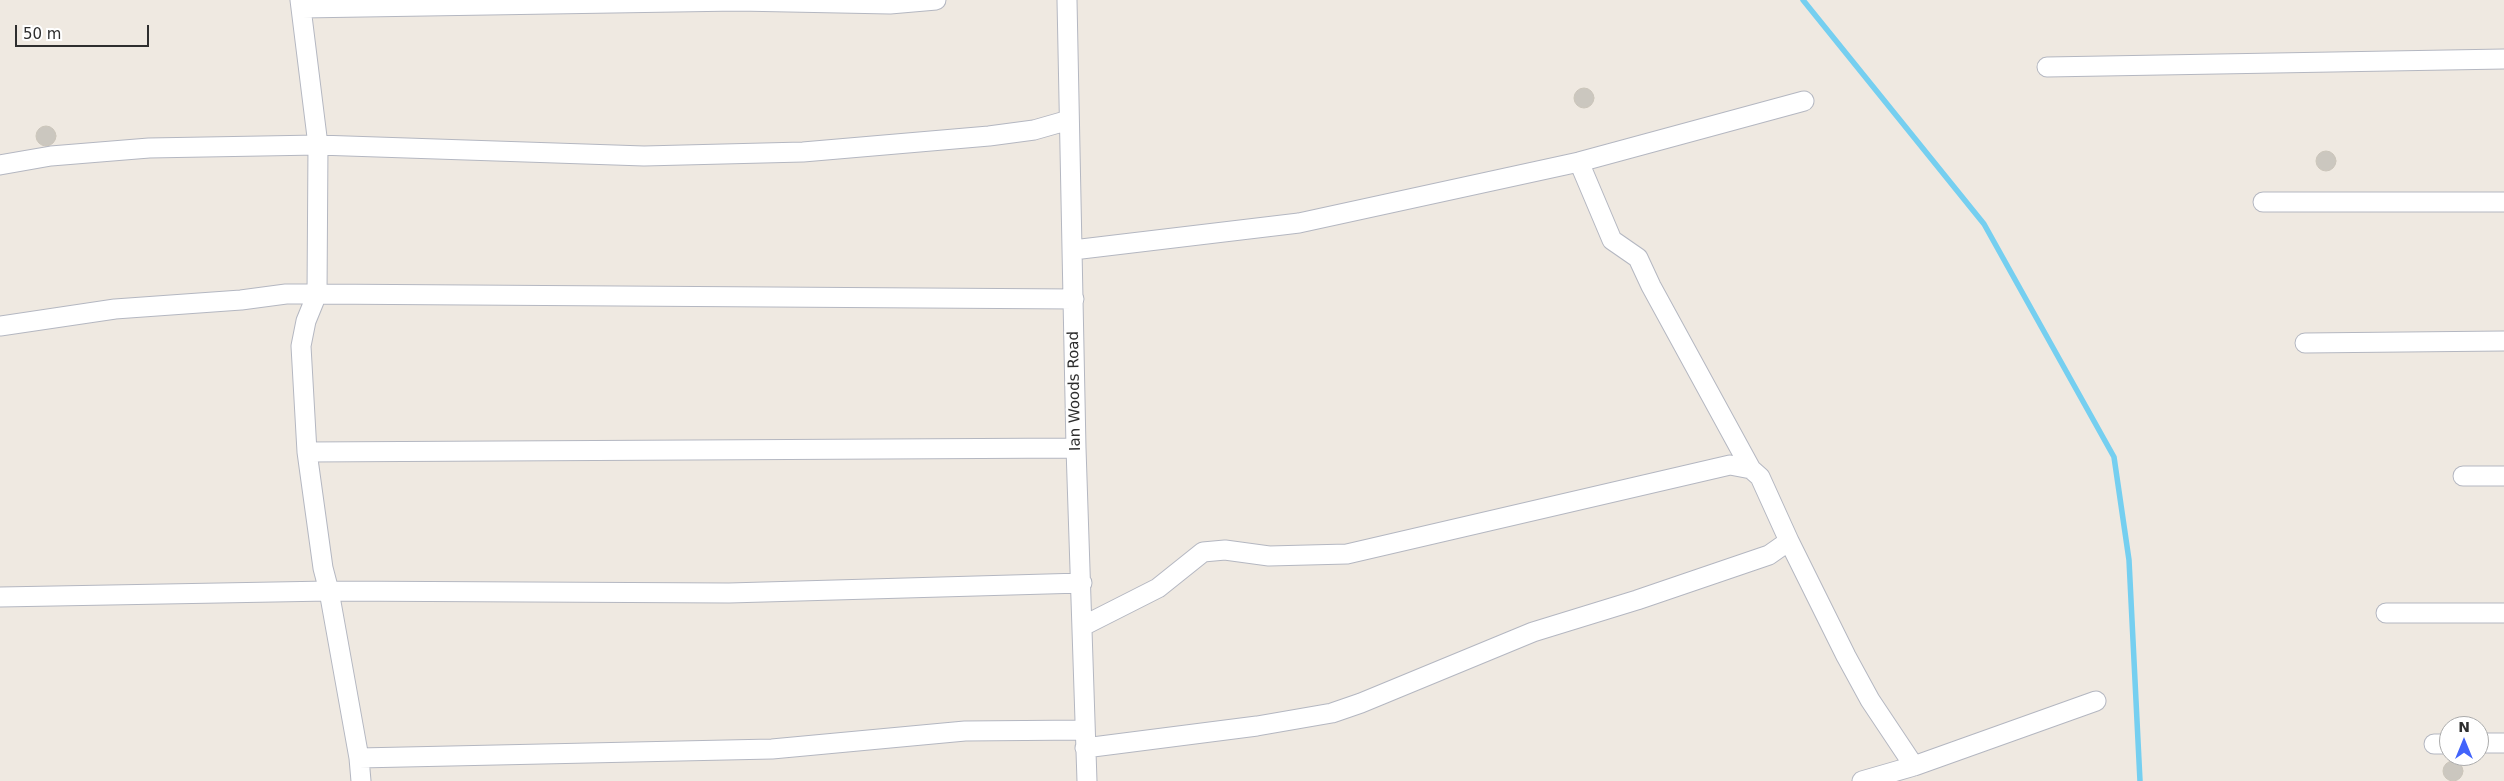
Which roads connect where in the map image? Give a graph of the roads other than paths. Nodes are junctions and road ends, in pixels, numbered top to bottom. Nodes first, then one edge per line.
1 (936, 0) edge
2 (1067, 0) edge
3 (301, 4) edge
4 (2504, 59) edge
5 (2047, 67) dead end
6 (1804, 101) dead end
7 (1069, 120) junction
8 (318, 145) junction
9 (1579, 162) junction
10 (0, 165) edge
11 (2263, 202) dead end
12 (2504, 202) edge
13 (1073, 250) junction
14 (317, 294) junction
15 (1074, 299) junction
16 (0, 326) edge
17 (2504, 341) edge
18 (2305, 343) dead end
19 (1076, 448) junction
20 (307, 452) junction
21 (1751, 469) junction
22 (2463, 476) dead end
23 (2504, 476) edge
24 (1789, 541) junction
25 (1082, 583) junction
26 (329, 591) junction
27 (0, 597) edge
28 (2504, 612) edge
29 (2386, 613) dead end
30 (1083, 626) junction
31 (2096, 701) dead end
32 (1084, 739) junction
33 (2489, 743) edge
34 (2504, 743) edge
35 (359, 758) junction
36 (1914, 766) junction
37 (360, 781) edge
38 (1087, 781) edge
39 (1862, 781) edge

1 - 3 street
2 - 7 street, Ian Woods Road
3 - 8 street
4 - 5 street
6 - 9 street
7 - 8 street
7 - 13 street, Ian Woods Road
8 - 10 street
8 - 14 street
9 - 13 street
9 - 21 street
11 - 12 street
13 - 15 street, Ian Woods Road
14 - 15 street
14 - 16 street
14 - 20 street
15 - 19 street, Ian Woods Road
17 - 18 street
19 - 20 street
19 - 25 street, Ian Woods Road
20 - 26 street
21 - 24 street
21 - 30 street
22 - 23 street
24 - 32 street
24 - 36 street
25 - 26 street
25 - 30 street, Ian Woods Road
26 - 27 street
26 - 35 street
28 - 29 street
30 - 32 street, Ian Woods Road
31 - 36 street
32 - 35 street
32 - 38 street, Ian Woods Road
33 - 34 street
35 - 37 street
36 - 39 street

